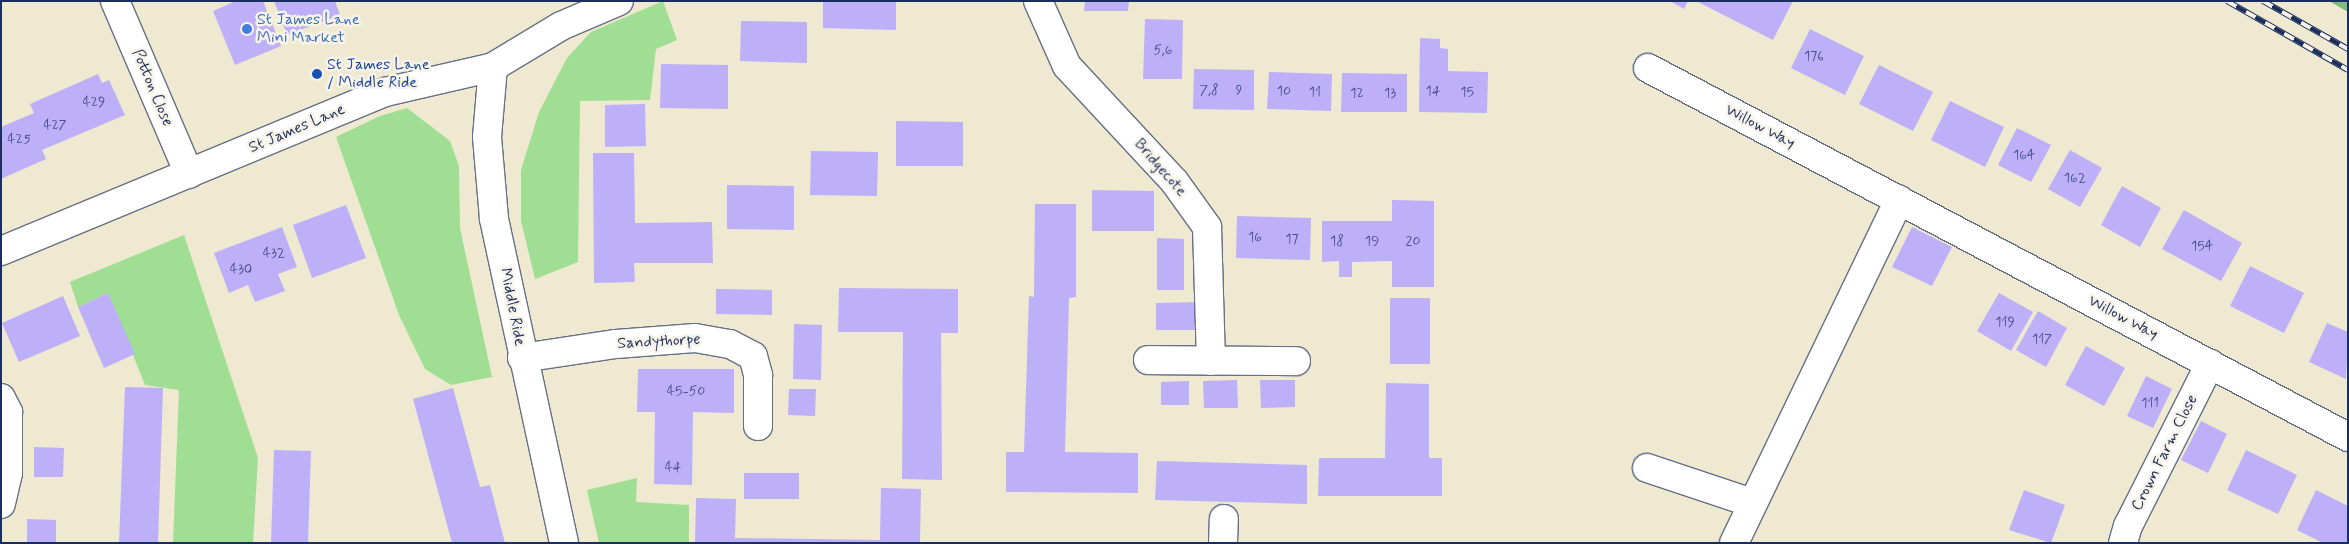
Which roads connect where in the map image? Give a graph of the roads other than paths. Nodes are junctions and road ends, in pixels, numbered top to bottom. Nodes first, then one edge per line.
1 (115, 1) edge
2 (619, 1) edge
3 (1038, 1) edge
4 (493, 67) junction
5 (1648, 68) dead end
6 (189, 174) junction
7 (1899, 200) junction
8 (1, 251) edge
9 (522, 358) junction
10 (1148, 360) dead end
11 (1211, 361) junction
12 (1296, 361) dead end
13 (2210, 364) junction
14 (1, 398) edge
15 (758, 426) dead end
16 (2348, 437) edge
17 (1647, 468) dead end
18 (1752, 503) junction
19 (1, 504) edge
20 (564, 543) edge
21 (1734, 543) edge
22 (2123, 543) edge

1 - 6 street, Potton Close
2 - 4 street, St James Lane
3 - 11 street, Bridgecote
4 - 6 street, St James Lane
4 - 9 street, Middle Ride
5 - 7 street, Willow Way
6 - 8 street, St James Lane
7 - 13 street, Willow Way
7 - 18 street
9 - 15 street, Sandythorpe
9 - 20 street, Middle Ride
10 - 11 street
11 - 12 street
13 - 16 street, Willow Way
13 - 22 street, Crown Farm Close
14 - 19 street
17 - 18 street
18 - 21 street

